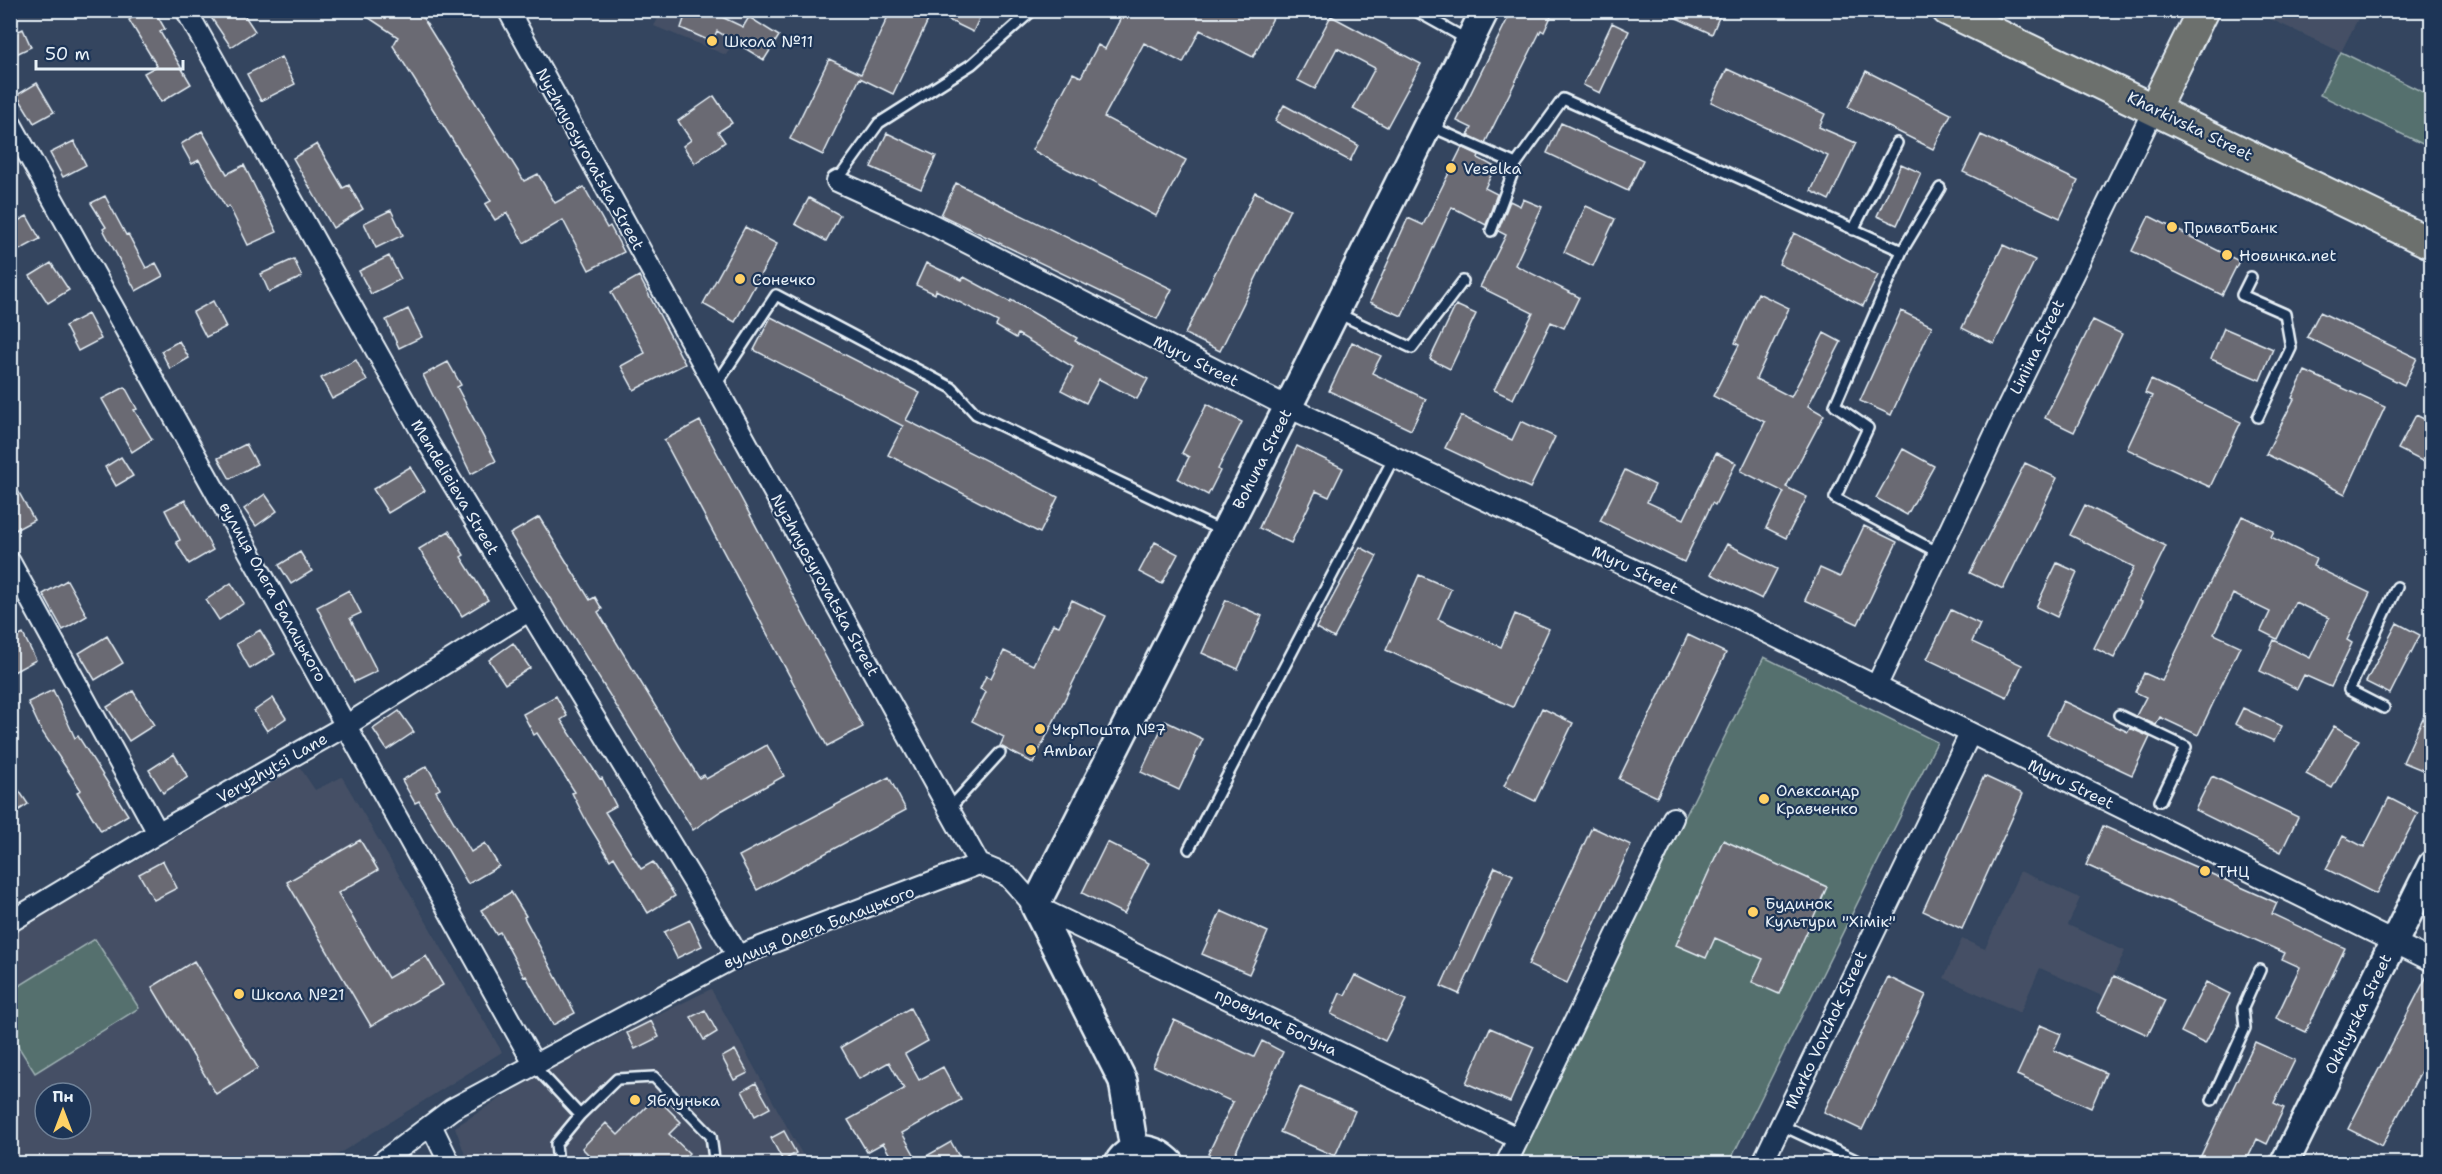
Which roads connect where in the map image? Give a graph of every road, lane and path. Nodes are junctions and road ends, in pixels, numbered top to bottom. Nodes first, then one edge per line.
1 (186, 10) edge
2 (508, 10) edge
3 (1033, 10) edge
4 (1414, 10) edge
5 (1485, 10) edge
6 (1947, 10) edge
7 (2203, 10) edge
8 (1470, 41) junction
9 (2154, 109) junction
10 (10, 122) edge
11 (1428, 125) junction
12 (1897, 143) dead end
13 (1516, 164) junction
14 (837, 181) joint
15 (1940, 188) dead end
16 (1853, 230) junction
17 (1491, 231) dead end
18 (2432, 244) edge
19 (1902, 251) junction
20 (2251, 277) dead end
21 (1463, 281) dead end
22 (1335, 312) junction
23 (715, 386) junction
24 (1288, 407) junction
25 (2258, 417) dead end
26 (1394, 457) junction
27 (1225, 532) junction
28 (1939, 553) junction
29 (10, 562) edge
30 (2397, 587) dead end
31 (530, 610) junction
32 (1876, 687) junction
33 (2384, 708) dead end
34 (2119, 715) dead end
35 (347, 725) junction
36 (1970, 734) junction
37 (1000, 753) dead end
38 (2160, 801) dead end
39 (949, 809) junction
40 (1673, 818) dead end
41 (158, 833) junction
42 (1189, 849) dead end
43 (979, 864) junction
44 (2432, 865) edge
45 (1035, 906) junction
46 (10, 922) edge
47 (2394, 943) junction
48 (737, 956) junction
49 (2432, 962) edge
50 (2260, 970) dead end
51 (534, 1064) junction
52 (2212, 1100) dead end
53 (580, 1115) junction
54 (431, 1125) junction
55 (1781, 1125) junction
56 (1518, 1138) junction
57 (1126, 1156) edge
58 (379, 1164) edge
59 (450, 1164) edge
60 (558, 1164) edge
61 (711, 1164) edge
62 (1172, 1164) edge
63 (1506, 1164) edge
64 (1762, 1164) edge
65 (1859, 1164) edge
66 (2284, 1164) edge

1 - 31 street, Mendelieieva Street
2 - 23 street, Nyzhnyosyrovatska Street
3 - 14 lane
4 - 8 lane
5 - 8 main road, Bohuna Street
6 - 9 main road, Kharkivska Street
7 - 9 main road, Liniina Street
8 - 11 main road, Bohuna Street
9 - 18 main road, Kharkivska Street
9 - 28 street, Liniina Street
10 - 35 street, вулиця Олега Балацького
11 - 13 lane
11 - 22 main road, Bohuna Street
12 - 16 lane
13 - 16 lane
13 - 17 lane
14 - 24 street, Myru Street
15 - 19 lane
16 - 19 lane
19 - 28 lane
20 - 25 lane
21 - 22 lane
22 - 24 main road, Bohuna Street
23 - 27 lane
23 - 39 street, Nyzhnyosyrovatska Street
24 - 26 street, Myru Street
24 - 27 main road, Bohuna Street
26 - 32 street, Myru Street
26 - 42 lane
27 - 45 main road, Bohuna Street
28 - 32 street, Liniina Street
29 - 41 street
30 - 33 lane
31 - 35 street, Veryzhytsi Lane
31 - 48 street, Mendelieieva Street
32 - 36 street, Myru Street
34 - 38 lane
35 - 41 street, Veryzhytsi Lane
35 - 51 street, вулиця Олега Балацького
36 - 47 street, Myru Street
36 - 55 street, Marko Vovchok Street
37 - 39 lane
39 - 43 street, Nyzhnyosyrovatska Street
40 - 56 street
41 - 46 street, Veryzhytsi Lane
43 - 45 street
43 - 48 street, вулиця Олега Балацького
44 - 47 main road, Okhtyrska Street
45 - 56 street, провулок Богуна
45 - 57 main road
47 - 49 street, Myru Street
47 - 66 main road, Okhtyrska Street
48 - 51 street, вулиця Олега Балацького
50 - 52 lane
51 - 53 lane
51 - 54 street, вулиця Олега Балацького
53 - 60 lane
53 - 61 lane
54 - 58 street, вулиця Олега Балацького
54 - 59 street
55 - 64 street, Marko Vovchok Street
55 - 65 lane
56 - 63 street
57 - 62 main road

